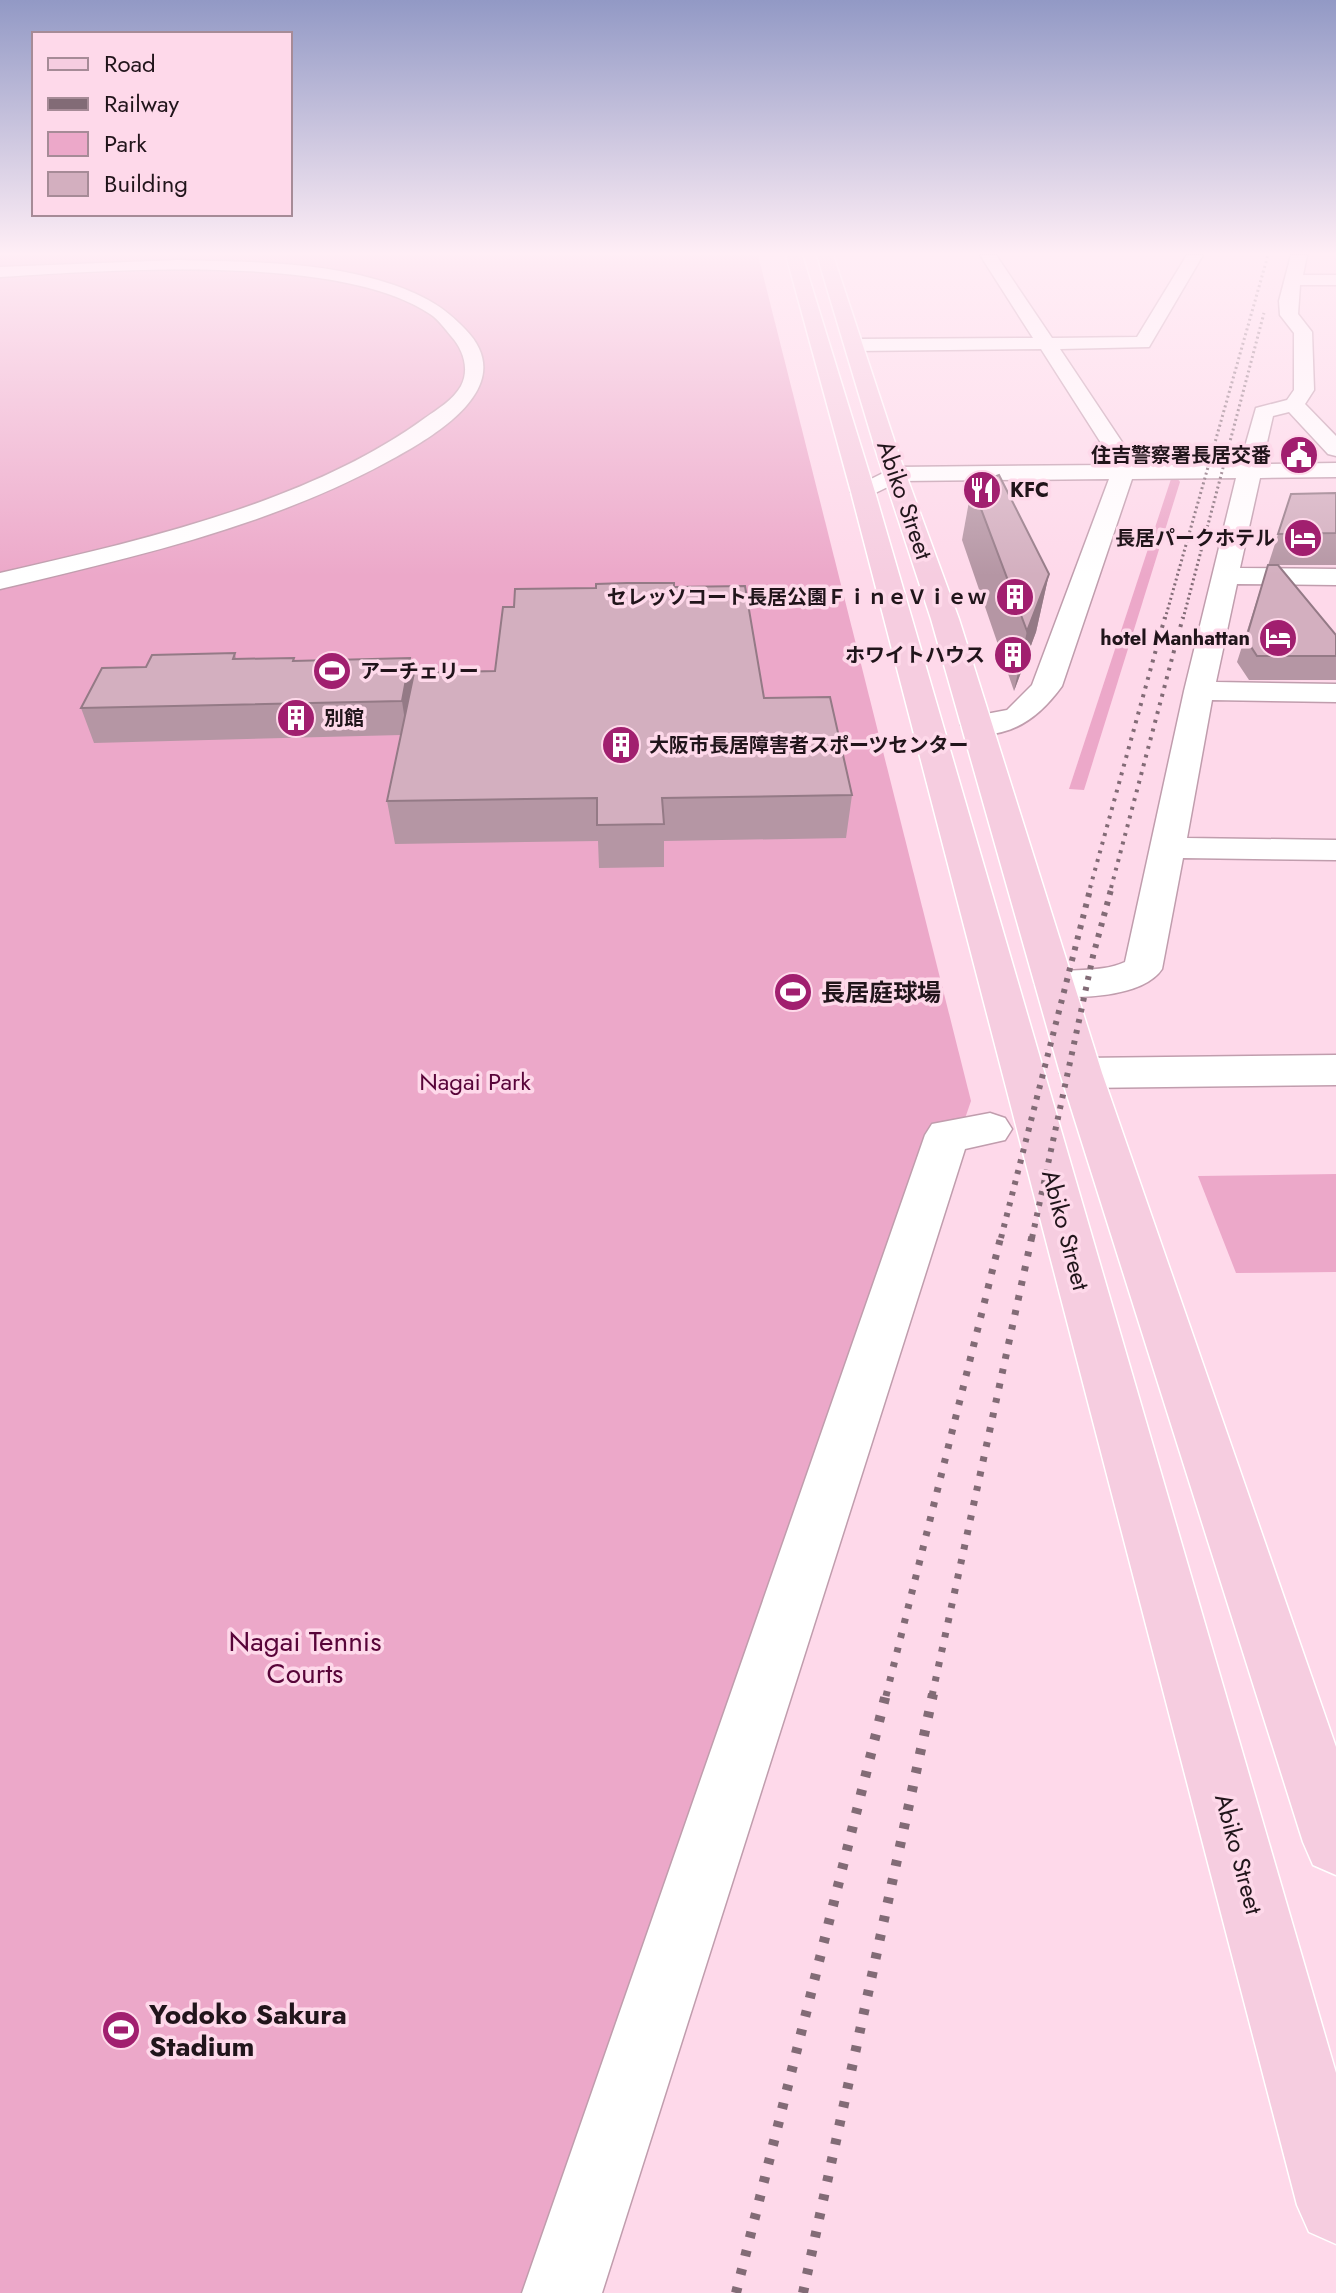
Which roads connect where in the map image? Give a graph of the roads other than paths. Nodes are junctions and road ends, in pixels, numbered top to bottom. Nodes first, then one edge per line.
1 (474, 362) edge
2 (834, 362) edge
3 (857, 362) edge
4 (1058, 362) edge
5 (1304, 362) edge
6 (1306, 395) junction
7 (1336, 449) edge
8 (1336, 470) edge
9 (1122, 471) junction
10 (1252, 471) junction
11 (879, 483) junction
12 (1225, 576) junction
13 (1336, 577) edge
14 (0, 581) edge
15 (1199, 691) junction
16 (1336, 693) edge
17 (976, 725) junction
18 (1167, 846) junction
19 (1336, 850) edge
20 (1054, 984) junction
21 (1336, 1070) edge
22 (1081, 1073) junction
23 (990, 1129) dead end
24 (1336, 1842) edge
25 (1336, 2205) edge
26 (562, 2293) edge

1 - 14 street
2 - 11 main road, Abiko Street
3 - 11 main road, Abiko Street
4 - 9 street
5 - 6 street
6 - 7 street
6 - 10 street
8 - 10 street
9 - 10 street
9 - 11 street
9 - 17 street
10 - 12 street
11 - 17 main road, Abiko Street
11 - 25 main road, Abiko Street
12 - 13 street
12 - 15 street
15 - 16 street
15 - 18 street
17 - 20 main road, Abiko Street
18 - 19 street
18 - 20 street
20 - 22 main road, Abiko Street
21 - 22 street
22 - 24 main road, Abiko Street
23 - 26 street

